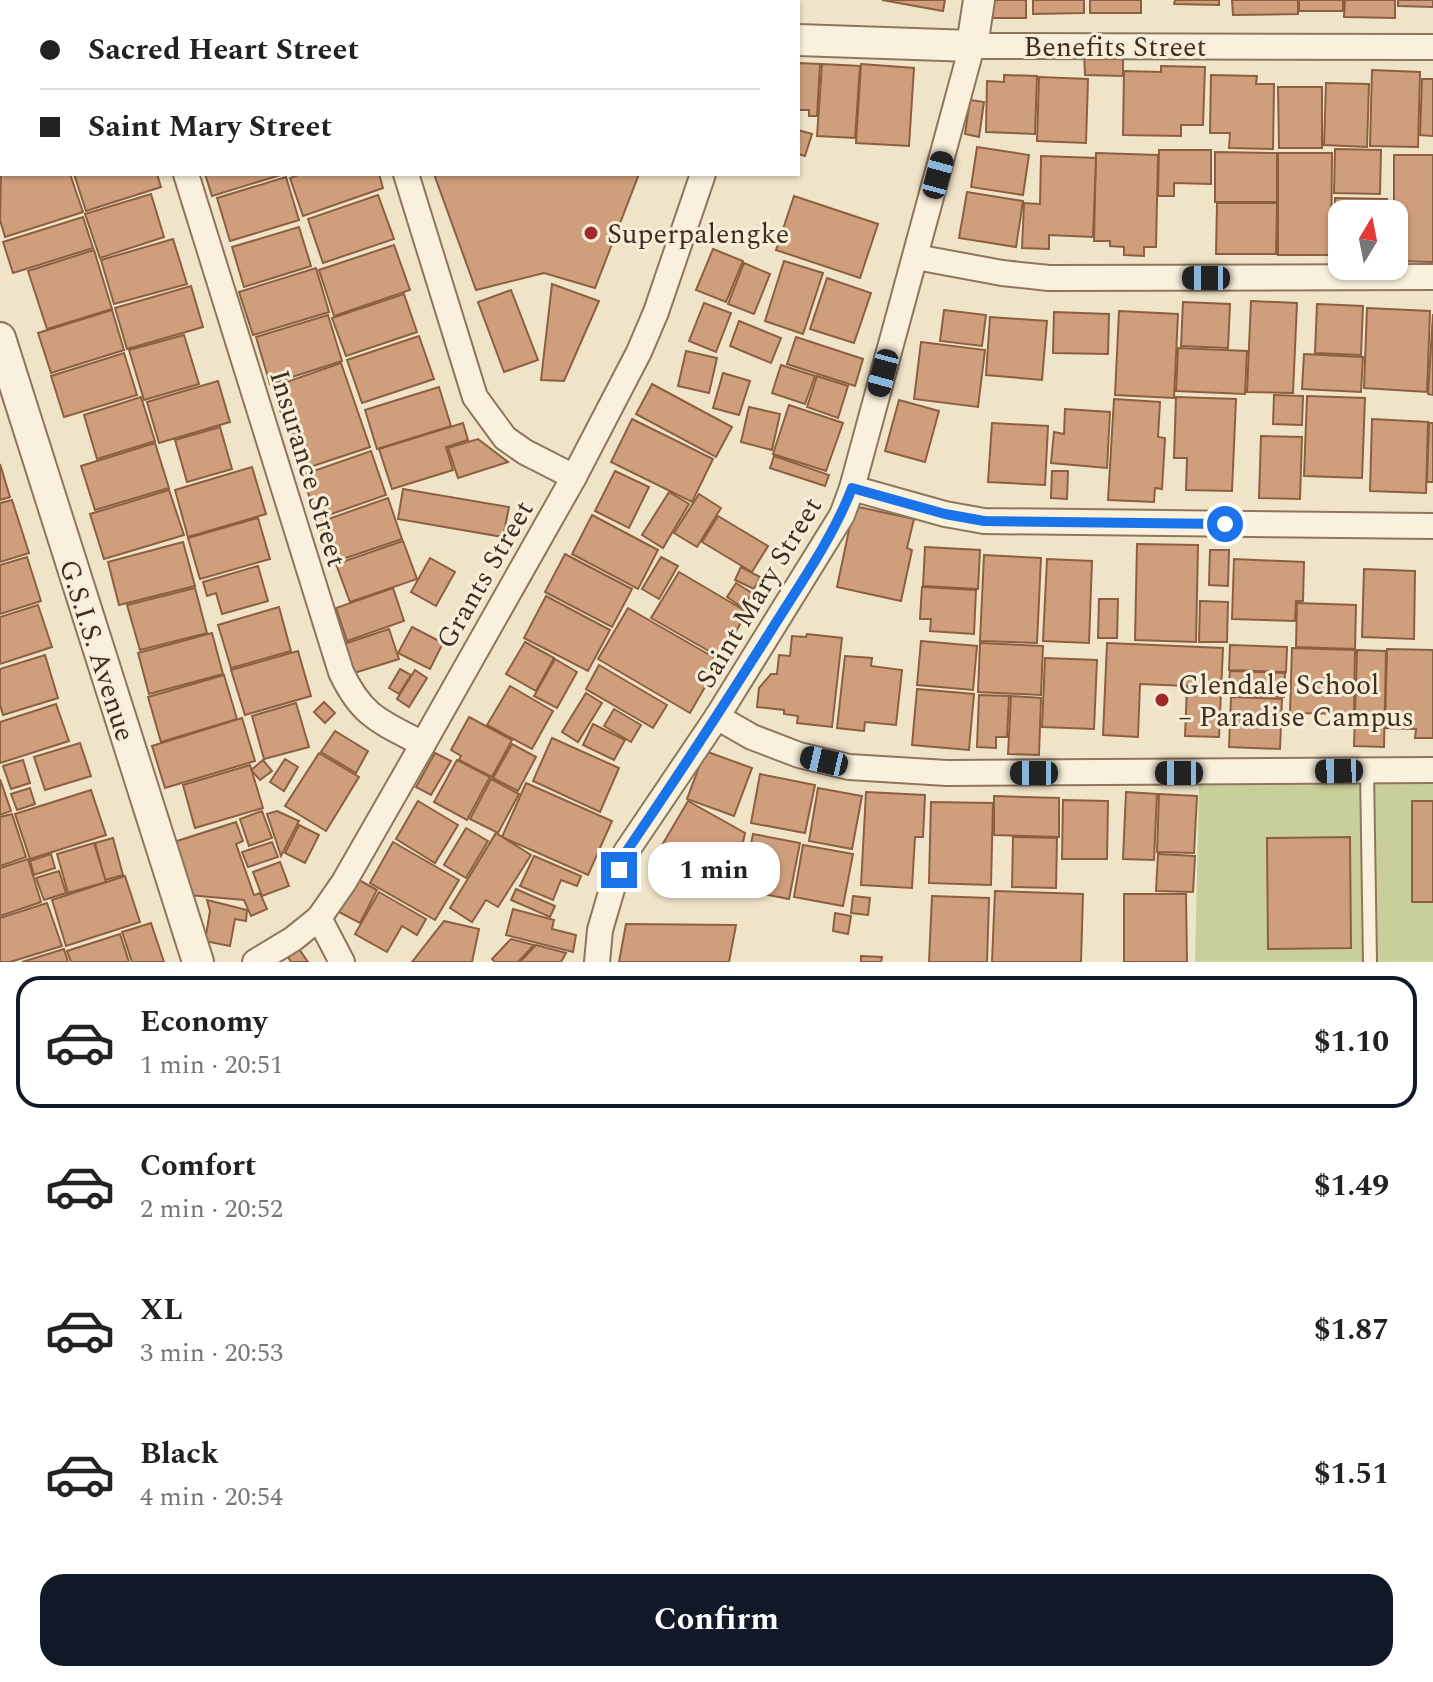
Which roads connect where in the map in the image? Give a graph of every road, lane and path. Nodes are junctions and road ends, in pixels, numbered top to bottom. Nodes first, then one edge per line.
1 (979, 0) edge
2 (800, 40) edge
3 (972, 46) junction
4 (1433, 47) edge
5 (187, 176) edge
6 (407, 176) edge
7 (702, 176) edge
8 (916, 257) junction
9 (1433, 277) edge
10 (0, 338) edge
11 (574, 477) junction
12 (852, 488) junction
13 (1433, 526) edge
14 (717, 717) junction
15 (423, 744) junction
16 (1367, 770) junction
17 (1433, 770) edge
18 (319, 918) junction
19 (198, 962) edge
20 (255, 962) edge
21 (342, 962) edge
22 (597, 962) edge
23 (1370, 962) edge

1 - 3 street
2 - 3 street, Benefits Street
3 - 4 street, Benefits Street
3 - 8 street, Saint Mary Street
5 - 15 street, Insurance Street
6 - 11 street
7 - 11 street, Grants Street
8 - 9 street
8 - 12 street, Saint Mary Street
10 - 19 street, G.S.I.S. Avenue
11 - 15 street, Grants Street
12 - 13 street
12 - 14 street, Saint Mary Street
14 - 16 street
14 - 22 street, Saint Mary Street
15 - 18 street, Grants Street
16 - 17 street
16 - 23 lane
18 - 20 street, Grants Street
18 - 21 street

